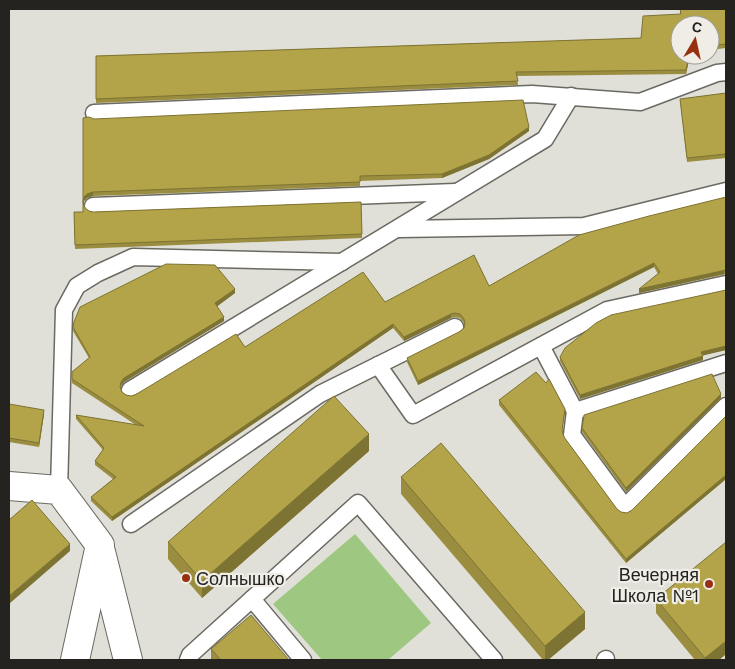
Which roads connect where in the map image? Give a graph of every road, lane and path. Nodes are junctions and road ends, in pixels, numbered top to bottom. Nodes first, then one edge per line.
1 (726, 72) edge
2 (570, 96) junction
3 (94, 113) dead end
4 (726, 190) edge
5 (458, 192) junction
6 (93, 206) dead end
7 (396, 229) junction
8 (342, 262) junction
9 (726, 284) edge
10 (455, 327) dead end
11 (541, 346) junction
12 (726, 363) edge
13 (378, 365) junction
14 (130, 390) dead end
15 (726, 406) edge
16 (575, 411) junction
17 (9, 486) edge
18 (59, 490) junction
19 (131, 524) dead end
20 (100, 545) junction
21 (252, 599) junction
22 (76, 660) edge
23 (128, 660) edge
24 (188, 660) edge
25 (303, 660) edge
26 (494, 660) edge

1 - 2 lane
2 - 3 lane
2 - 5 lane
4 - 7 lane
5 - 6 lane
5 - 7 lane
7 - 8 lane
8 - 14 lane
8 - 18 lane
9 - 11 lane
10 - 13 lane
11 - 13 lane
11 - 16 lane
12 - 16 lane
13 - 19 lane
15 - 16 lane
17 - 18 street
18 - 20 street
20 - 22 street
20 - 23 street
21 - 24 lane
21 - 25 lane
21 - 26 lane

